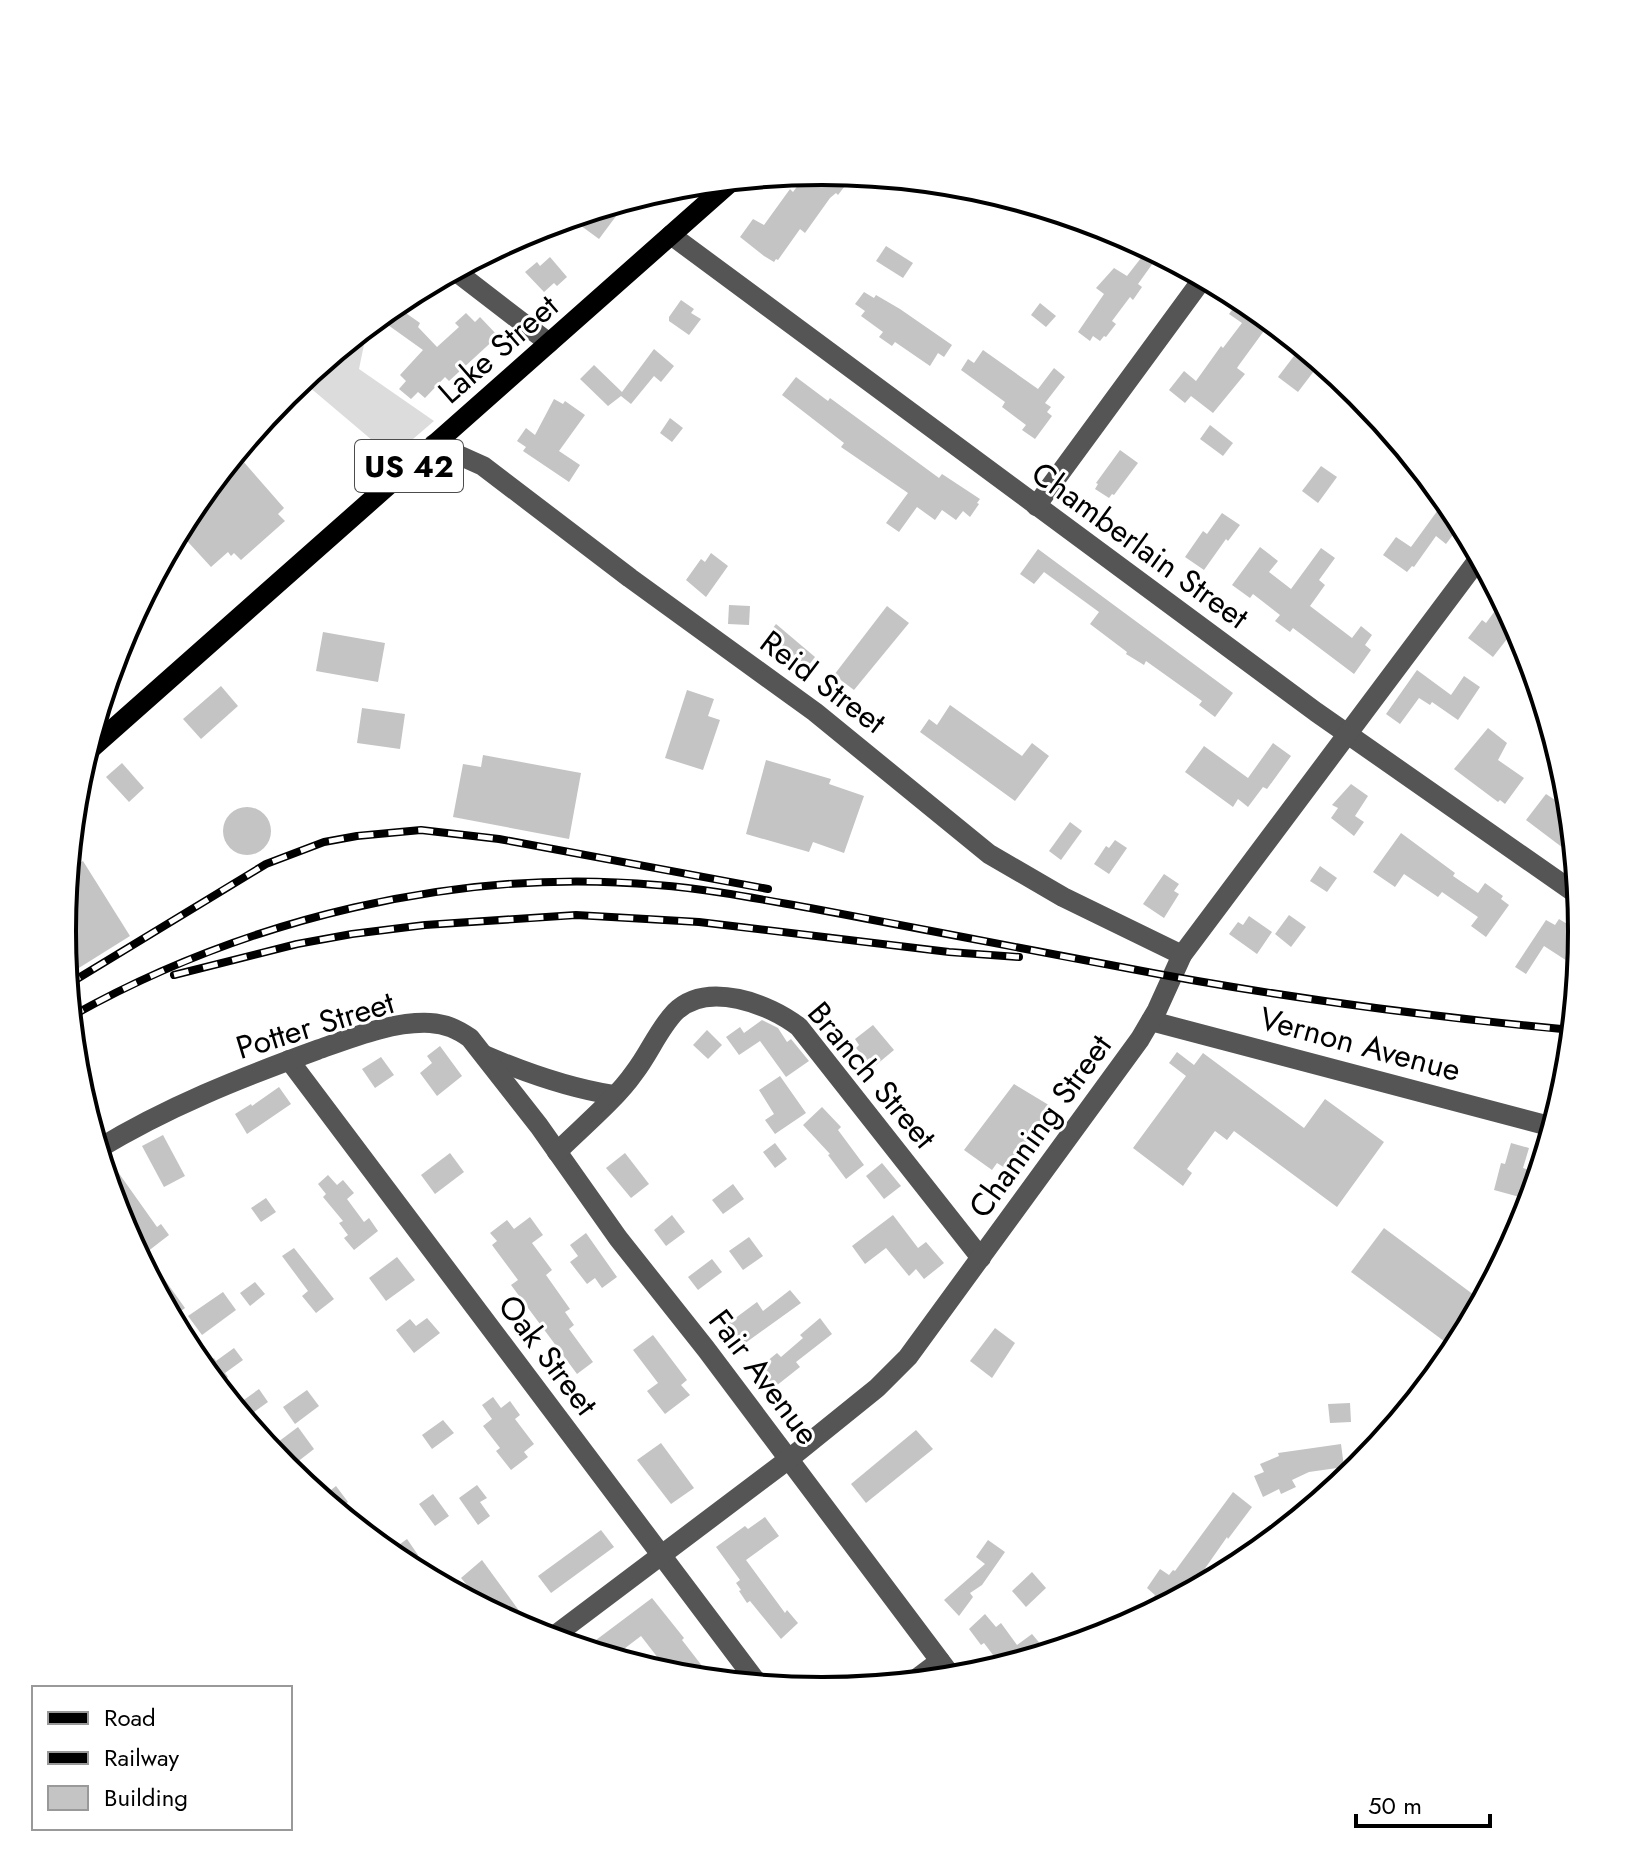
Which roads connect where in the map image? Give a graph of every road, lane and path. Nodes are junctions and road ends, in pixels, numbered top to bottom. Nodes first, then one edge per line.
1 (720, 192) edge
2 (671, 235) junction
3 (463, 277) edge
4 (1197, 286) edge
5 (549, 343) junction
6 (434, 444) junction
7 (1036, 506) junction
8 (1473, 567) edge
9 (1348, 734) junction
10 (101, 740) edge
11 (1566, 887) edge
12 (1182, 955) junction
13 (1151, 1021) junction
14 (482, 1054) junction
15 (289, 1060) junction
16 (613, 1095) junction
17 (527, 1111) joint
18 (1543, 1124) edge
19 (107, 1144) edge
20 (557, 1152) junction
21 (981, 1258) junction
22 (789, 1459) junction
23 (661, 1555) junction
24 (562, 1630) edge
25 (940, 1661) junction
26 (944, 1667) edge
27 (929, 1669) edge
28 (750, 1673) edge

1 - 2 main road, Lake Street / US 42
2 - 5 main road, Lake Street / US 42
2 - 7 street, Chamberlain Street
3 - 5 street
4 - 7 street
5 - 6 main road, Lake Street / US 42
6 - 10 main road, Lake Street / US 42
6 - 12 street, Reid Street
7 - 9 street, Chamberlain Street
8 - 9 street, Channing Street
9 - 11 street, Chamberlain Street
9 - 12 street, Channing Street
12 - 13 street, Channing Street
13 - 18 street, Vernon Avenue
13 - 21 street, Channing Street
14 - 15 street, Potter Street
14 - 16 street
14 - 17 street, Potter Street
15 - 19 street, Potter Street
15 - 23 street, Oak Street
16 - 20 street, Branch Street
16 - 21 street, Branch Street
17 - 20 street, Fair Avenue
20 - 22 street, Fair Avenue
21 - 22 street, Channing Street
22 - 23 street, Channing Street
22 - 25 street, Fair Avenue
23 - 24 street, Channing Street
23 - 28 street, Oak Street
25 - 26 street, Fair Avenue
25 - 27 street

